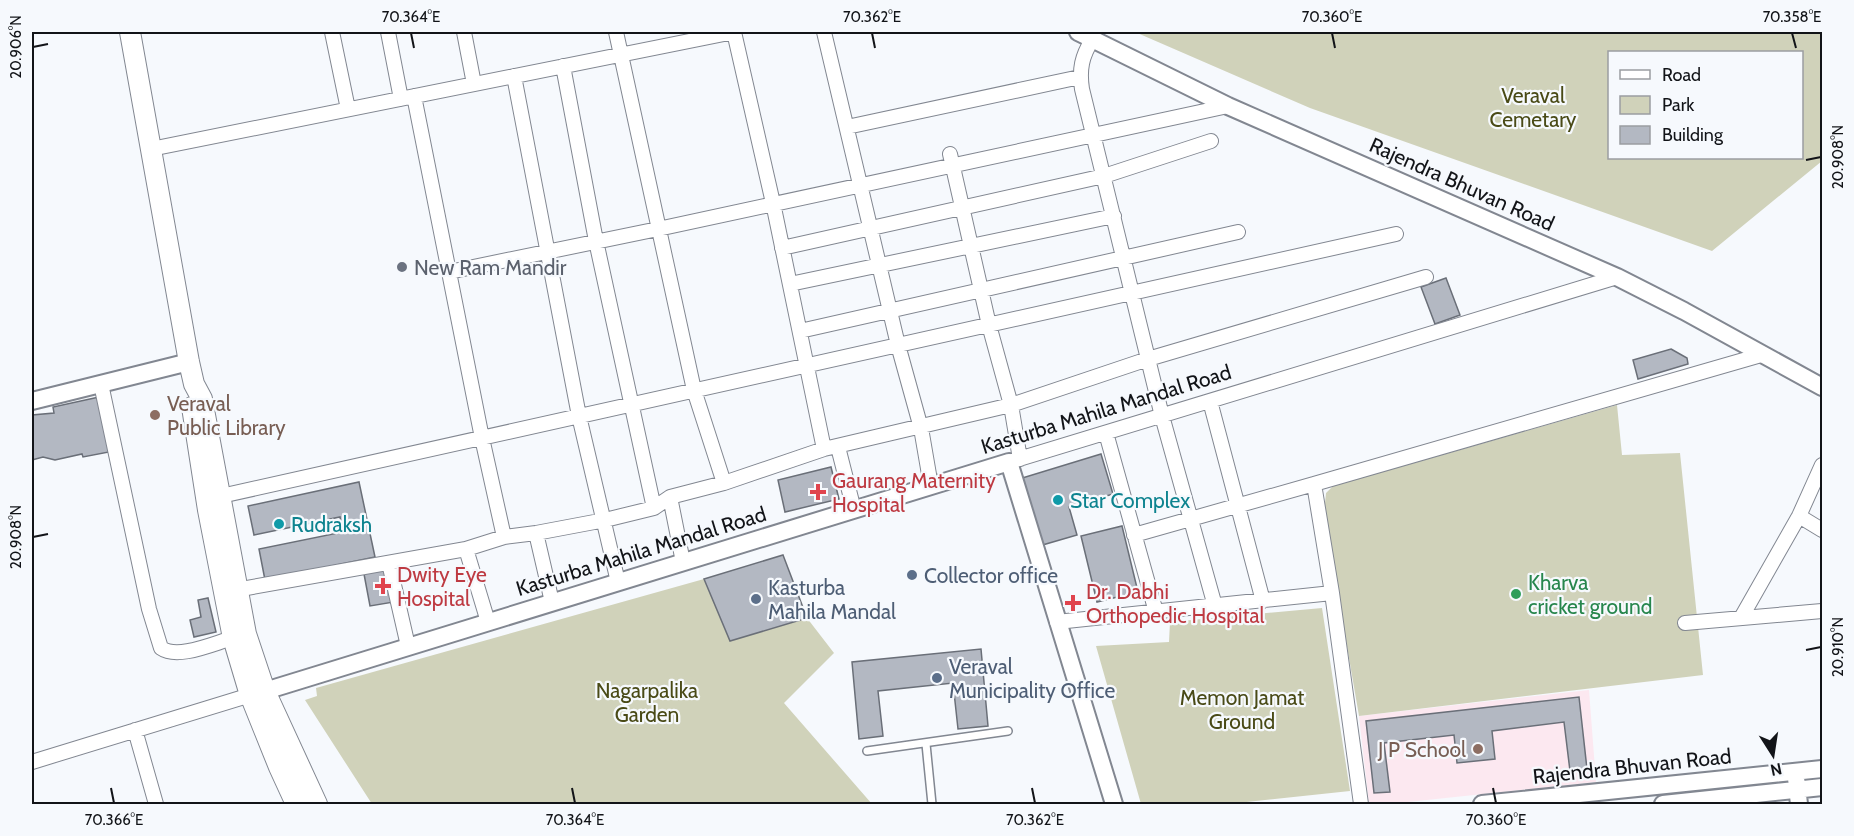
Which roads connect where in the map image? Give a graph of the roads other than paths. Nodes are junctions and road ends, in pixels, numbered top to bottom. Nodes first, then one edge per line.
1 (130, 32) edge
2 (332, 32) edge
3 (388, 32) edge
4 (464, 32) edge
5 (616, 32) edge
6 (734, 32) edge
7 (824, 32) edge
8 (1085, 36) edge
9 (621, 54) junction
10 (563, 66) junction
11 (514, 76) junction
12 (1080, 77) junction
13 (474, 84) junction
14 (408, 97) junction
15 (1228, 106) junction
16 (348, 109) junction
17 (847, 127) junction
18 (1094, 134) junction
19 (1211, 141) dead end
20 (151, 149) junction
21 (951, 160) junction
22 (1104, 176) junction
23 (860, 185) junction
24 (773, 204) junction
25 (962, 208) junction
26 (1114, 216) junction
27 (658, 229) junction
28 (870, 229) junction
29 (1238, 232) dead end
30 (1396, 234) dead end
31 (596, 241) junction
32 (971, 246) junction
33 (782, 248) junction
34 (548, 251) junction
35 (1124, 258) junction
36 (879, 266) junction
37 (449, 272) junction
38 (1426, 277) dead end
39 (1617, 277) junction
40 (790, 284) junction
41 (981, 290) junction
42 (1132, 293) junction
43 (890, 311) junction
44 (989, 325) junction
45 (800, 331) junction
46 (898, 345) junction
47 (1761, 355) junction
48 (1148, 359) junction
49 (189, 362) junction
50 (806, 366) junction
51 (101, 384) junction
52 (1822, 387) edge
53 (694, 390) junction
54 (32, 401) edge
55 (1210, 401) junction
56 (631, 404) junction
57 (1011, 405) junction
58 (579, 416) junction
59 (1162, 416) junction
60 (921, 428) junction
61 (1106, 433) junction
62 (482, 438) junction
63 (831, 448) junction
64 (1014, 461) junction
65 (1822, 465) edge
66 (724, 483) junction
67 (1314, 484) junction
68 (931, 486) junction
69 (214, 497) junction
70 (670, 497) junction
71 (1237, 505) junction
72 (654, 508) junction
73 (854, 510) junction
74 (1799, 516) junction
75 (1190, 518) junction
76 (605, 520) junction
77 (1822, 530) edge
78 (536, 533) junction
79 (1134, 534) junction
80 (504, 537) junction
81 (466, 549) junction
82 (683, 562) junction
83 (389, 563) junction
84 (618, 582) junction
85 (231, 591) junction
86 (1332, 593) junction
87 (1263, 601) junction
88 (552, 602) junction
89 (1215, 606) junction
90 (1822, 611) edge
91 (1156, 612) junction
92 (1741, 618) junction
93 (488, 622) junction
94 (1057, 622) junction
95 (1685, 623) dead end
96 (233, 638) junction
97 (408, 646) junction
98 (258, 693) junction
99 (135, 730) junction
100 (1008, 731) dead end
101 (926, 744) junction
102 (867, 751) dead end
103 (32, 762) edge
104 (1822, 769) edge
105 (1788, 772) junction
106 (1822, 787) edge
107 (1790, 797) edge
108 (1504, 803) edge
109 (156, 804) edge
110 (296, 804) edge
111 (317, 804) edge
112 (932, 804) edge
113 (1114, 804) edge
114 (1361, 804) edge
115 (1482, 804) edge
116 (1663, 804) edge

1 - 20 main road
2 - 16 street
3 - 14 street
4 - 13 street
5 - 9 street
6 - 9 street
6 - 24 street
7 - 17 street
8 - 12 street
8 - 15 street, Rajendra Bhuvan Road
9 - 10 street
9 - 27 street
10 - 11 street
10 - 31 street
11 - 13 street
11 - 34 street
12 - 17 street
12 - 18 street
13 - 14 street
14 - 16 street
14 - 37 street
15 - 18 street
15 - 39 street, Rajendra Bhuvan Road
16 - 20 street
17 - 23 street
18 - 21 street
18 - 22 street
19 - 22 street
20 - 49 main road
21 - 23 street
21 - 25 street
22 - 25 street
22 - 26 street
23 - 24 street
23 - 28 street
24 - 27 street
24 - 33 street
25 - 28 street
25 - 32 street
26 - 32 street
26 - 35 street
27 - 31 street
27 - 53 street
28 - 33 street
28 - 36 street
29 - 35 street
30 - 42 street
31 - 34 street
31 - 56 street
32 - 36 street
32 - 41 street
33 - 40 street
34 - 37 street
34 - 58 street
35 - 41 street
35 - 42 street
36 - 40 street
36 - 43 street
37 - 62 street
38 - 48 street
39 - 47 street, Rajendra Bhuvan Road
39 - 55 street, Kasturba Mahila Mandal Road
40 - 45 street
41 - 43 street
41 - 44 street
42 - 44 street
42 - 48 street
43 - 45 street
43 - 46 street
44 - 46 street
44 - 57 street
45 - 50 street
46 - 50 street
46 - 60 street
47 - 52 street, Rajendra Bhuvan Road
47 - 67 street
48 - 57 street
48 - 59 street
49 - 51 street
49 - 69 main road
50 - 53 street
50 - 63 street
51 - 54 street
51 - 96 street
53 - 56 street
53 - 66 street
55 - 59 street, Kasturba Mahila Mandal Road
55 - 71 street
56 - 58 street
56 - 72 street
57 - 60 street
57 - 64 street
58 - 62 street
58 - 76 street
59 - 61 street, Kasturba Mahila Mandal Road
59 - 75 street
60 - 63 street
60 - 68 street
61 - 64 street, Kasturba Mahila Mandal Road
61 - 79 street
62 - 69 street
62 - 80 street
63 - 66 street
63 - 73 street
64 - 68 street, Kasturba Mahila Mandal Road
64 - 94 street
65 - 74 street
66 - 70 street
67 - 71 street
67 - 86 street
68 - 73 street, Kasturba Mahila Mandal Road
69 - 85 main road
70 - 72 street
70 - 82 street
71 - 75 street
71 - 87 street
72 - 76 street
73 - 82 street, Kasturba Mahila Mandal Road
74 - 77 street
74 - 92 street
75 - 79 street
75 - 89 street
76 - 78 street
76 - 84 street
78 - 80 street
78 - 88 street
79 - 91 street
80 - 81 street
81 - 83 street
81 - 93 street
82 - 84 street, Kasturba Mahila Mandal Road
83 - 85 street
83 - 97 street
84 - 88 street, Kasturba Mahila Mandal Road
85 - 96 main road
85 - 98 main road
86 - 87 street
86 - 114 street
87 - 89 street
88 - 93 street, Kasturba Mahila Mandal Road
89 - 91 street
90 - 92 street
91 - 94 street
92 - 95 street
93 - 97 street, Kasturba Mahila Mandal Road
94 - 113 street
96 - 98 main road
97 - 98 street, Kasturba Mahila Mandal Road
98 - 99 street
98 - 110 main road
98 - 111 main road
99 - 103 street
99 - 109 street
100 - 101 lane
101 - 102 lane
101 - 112 lane
104 - 105 street, Rajendra Bhuvan Road
105 - 107 street
105 - 108 street, Rajendra Bhuvan Road
106 - 107 street
107 - 116 street
108 - 115 street, Rajendra Bhuvan Road

